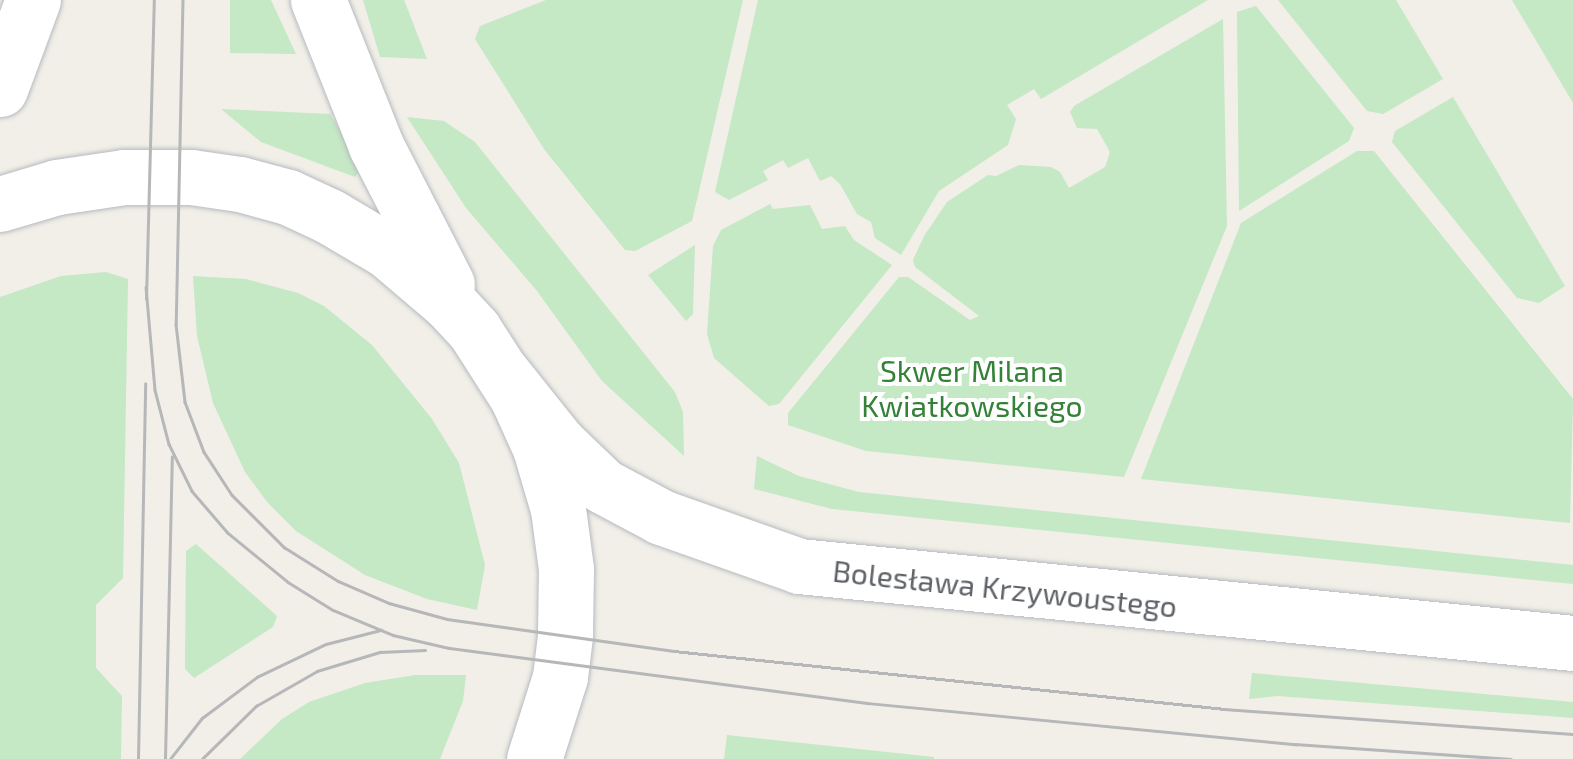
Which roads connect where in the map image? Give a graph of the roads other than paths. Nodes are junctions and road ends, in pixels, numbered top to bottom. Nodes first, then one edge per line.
1 (33, 0) edge
2 (318, 0) edge
3 (0, 88) edge
4 (0, 204) edge
5 (474, 330) junction
6 (503, 374) junction
7 (1573, 643) edge
8 (534, 759) edge

1 - 3 main road
2 - 5 main road
4 - 5 main road
5 - 6 main road
6 - 7 main road, Bolesława Krzywoustego
6 - 8 main road

